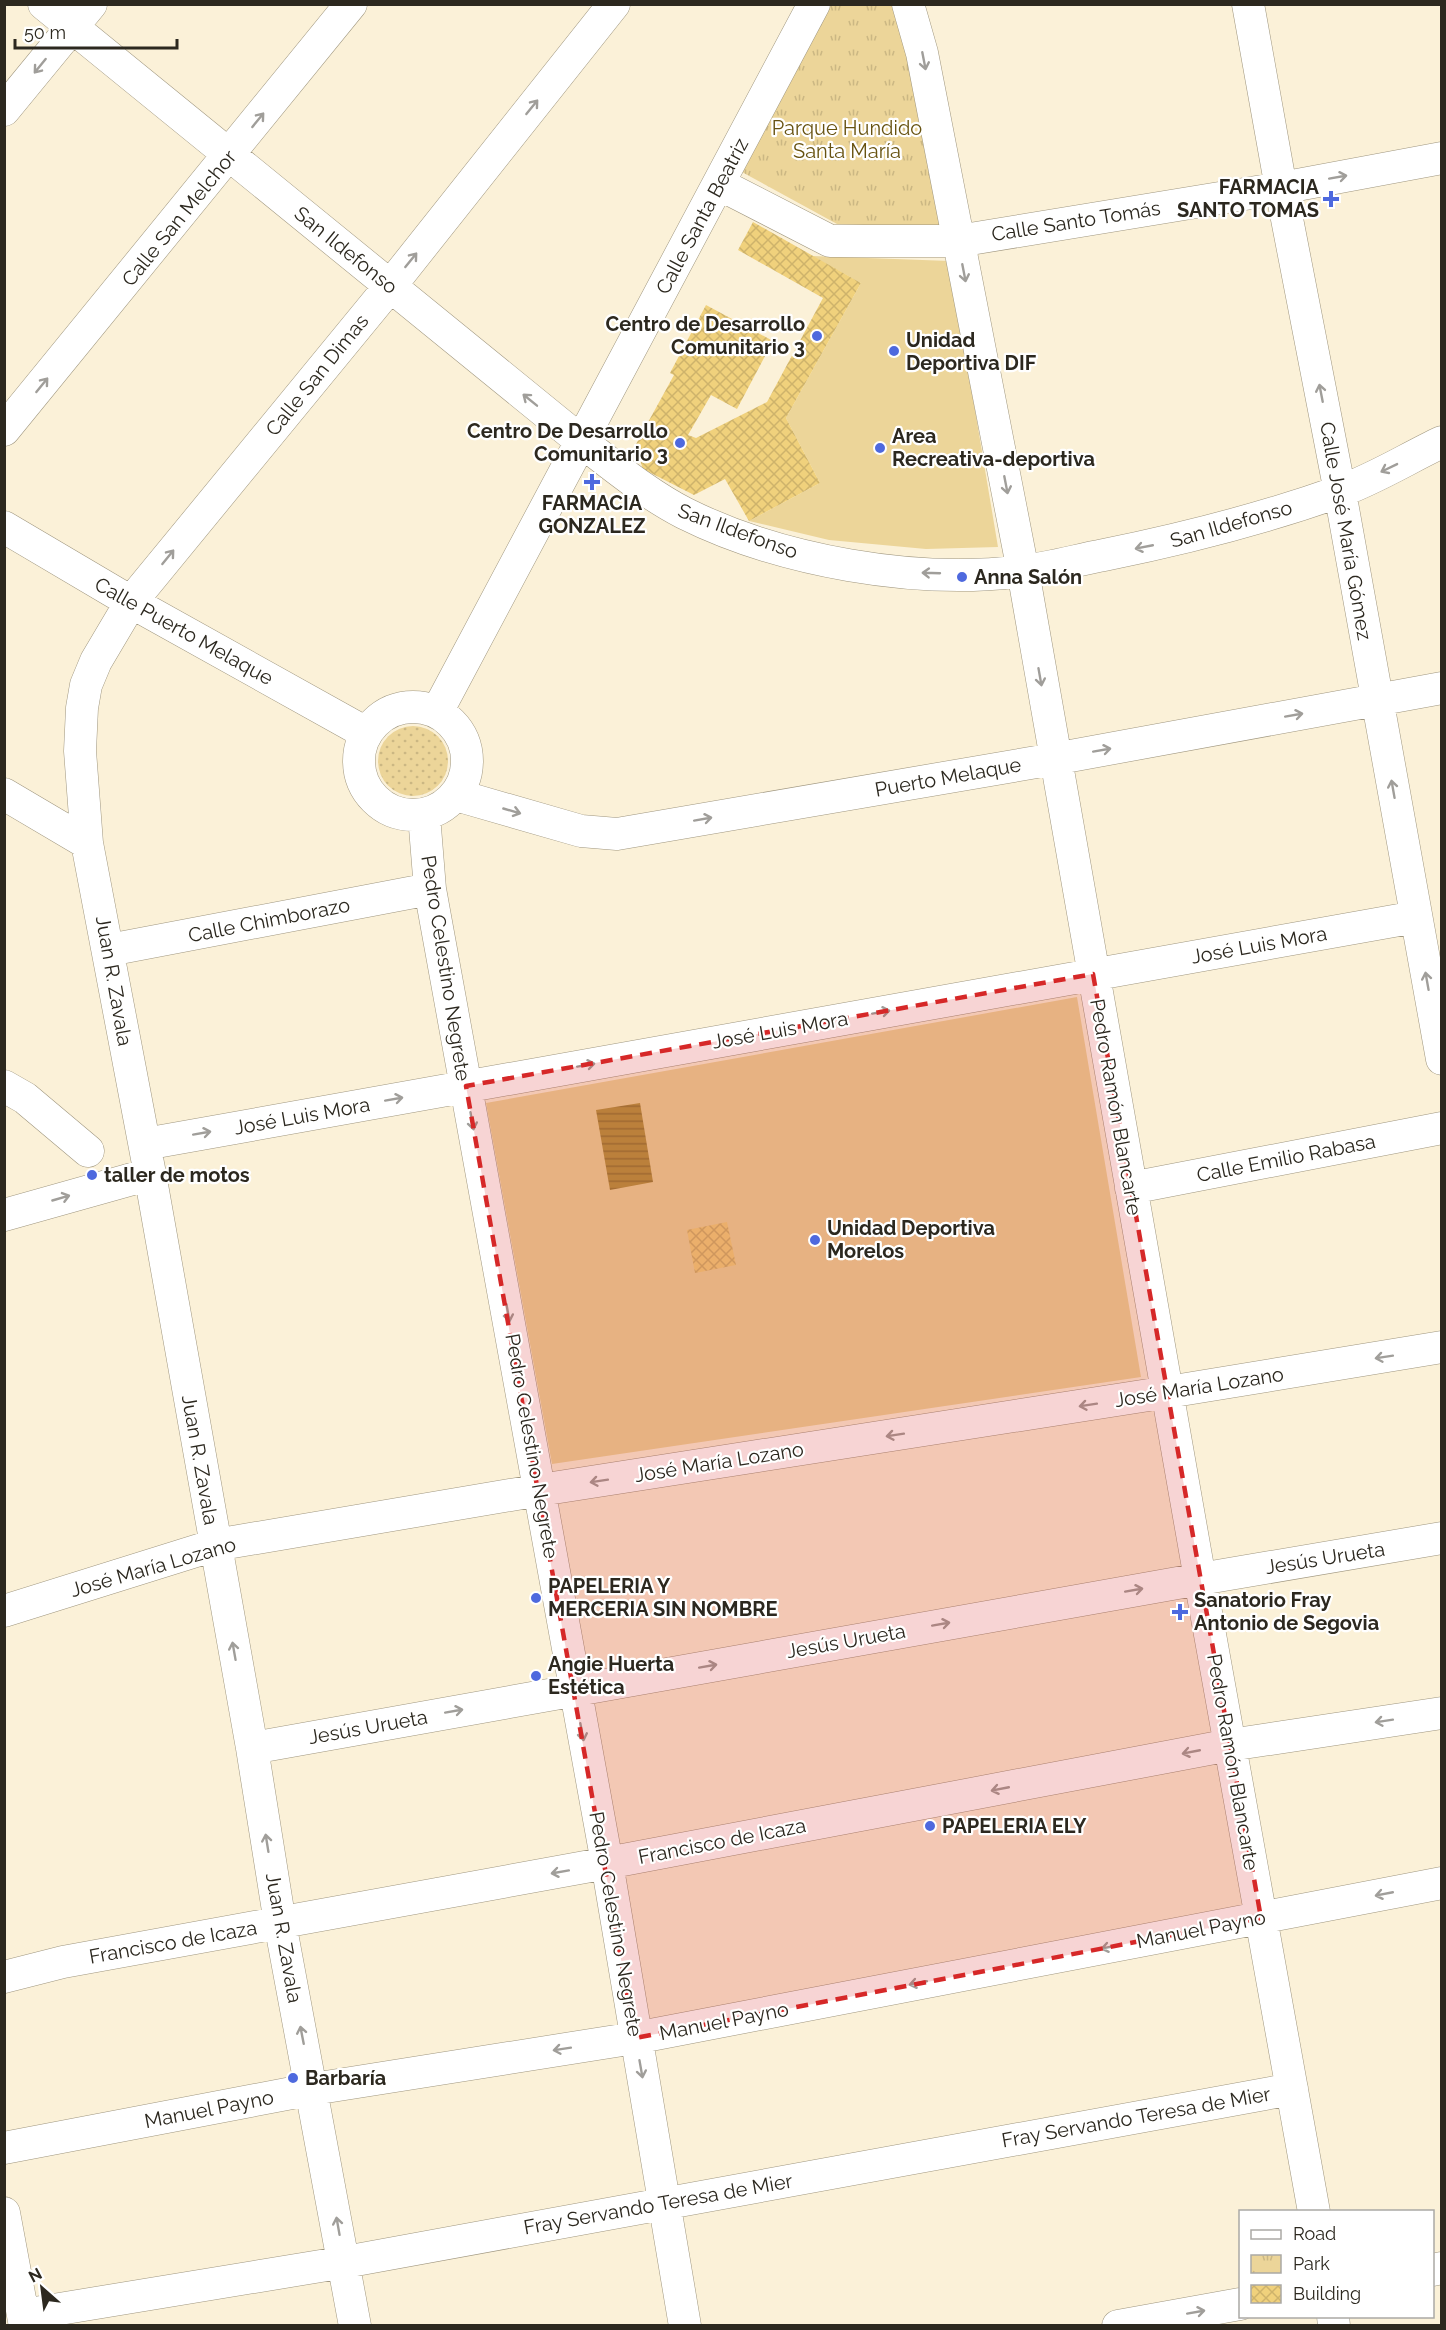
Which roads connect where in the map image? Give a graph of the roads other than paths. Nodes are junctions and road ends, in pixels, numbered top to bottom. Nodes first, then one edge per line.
1 (44, 4) edge
2 (351, 4) edge
3 (614, 4) edge
4 (814, 4) edge
5 (908, 4) edge
6 (1248, 4) edge
7 (81, 16) edge
8 (4, 110) edge
9 (230, 156) junction
10 (1442, 158) edge
11 (719, 184) junction
12 (1281, 188) junction
13 (958, 241) junction
14 (391, 285) junction
15 (4, 430) edge
16 (582, 442) junction
17 (1442, 442) edge
18 (1340, 492) junction
19 (4, 527) edge
20 (1023, 571) junction
21 (130, 602) junction
22 (1442, 688) edge
23 (1377, 700) junction
24 (437, 712) junction
25 (366, 733) junction
26 (1054, 759) junction
27 (4, 794) edge
28 (456, 795) junction
29 (424, 814) junction
30 (87, 843) junction
31 (430, 889) junction
32 (1416, 917) junction
33 (109, 950) junction
34 (1093, 974) junction
35 (1442, 1059) edge
36 (4, 1086) edge
37 (466, 1086) junction
38 (1442, 1128) edge
39 (88, 1151) dead end
40 (147, 1159) junction
41 (1131, 1188) junction
42 (4, 1215) edge
43 (1442, 1347) edge
44 (1167, 1392) junction
45 (540, 1490) junction
46 (1442, 1538) edge
47 (215, 1545) junction
48 (1200, 1579) junction
49 (4, 1611) edge
50 (574, 1689) junction
51 (1442, 1713) edge
52 (1230, 1745) junction
53 (252, 1748) junction
54 (607, 1863) junction
55 (1442, 1883) edge
56 (1261, 1918) junction
57 (280, 1923) junction
58 (4, 1977) edge
59 (635, 2037) junction
60 (313, 2089) junction
61 (1292, 2089) junction
62 (4, 2148) edge
63 (663, 2202) junction
64 (1314, 2210) edge
65 (4, 2213) edge
66 (345, 2262) junction
67 (1239, 2304) edge
68 (24, 2320) edge
69 (355, 2325) edge
70 (685, 2325) edge
71 (1118, 2325) edge

1 - 7 street, San Ildefonso
9 -> 2 street, Calle San Melchor
14 -> 3 street, Calle San Dimas
4 - 11 street, Calle Santa Beatriz
5 -> 13 street, Pedro Ramón Blancarte
6 - 12 street, Calle José María Gómez
7 -> 8 street
7 - 9 street, San Ildefonso
9 - 14 street, San Ildefonso
15 -> 9 street, Calle San Melchor
12 -> 10 street, Calle Santo Tomás
11 - 13 street, Calle Santo Tomás
11 - 16 street, Calle Santa Beatriz
12 - 13 street, Calle Santo Tomás
18 -> 12 street, Calle José María Gómez
13 -> 20 street, Pedro Ramón Blancarte
16 -> 14 street, San Ildefonso
21 -> 14 street, Calle San Dimas
20 -> 16 street, San Ildefonso
16 - 24 street, Calle Santa Beatriz
17 -> 18 street, San Ildefonso
18 -> 20 street, San Ildefonso
18 - 23 street, Calle José María Gómez
19 - 21 street, Calle Puerto Melaque
20 -> 26 street, Pedro Ramón Blancarte
21 - 25 street, Calle Puerto Melaque
21 - 30 street, Juan R. Zavala
22 - 23 street, Puerto Melaque
26 -> 23 street, Puerto Melaque
32 -> 23 street, Calle José María Gómez
24 - 25 street
24 - 28 street
25 - 29 street
28 -> 26 street, Puerto Melaque
26 - 34 street, Pedro Ramón Blancarte
27 - 30 street
28 - 29 street
29 - 31 street, Pedro Celestino Negrete
30 - 33 street, Juan R. Zavala
31 - 33 street, Calle Chimborazo
31 - 37 street, Pedro Celestino Negrete
32 - 34 street, José Luis Mora
35 -> 32 street, Calle José María Gómez
33 - 40 street, Juan R. Zavala
37 -> 34 street, José Luis Mora
34 - 41 street, Pedro Ramón Blancarte
36 - 39 street
40 -> 37 street, José Luis Mora
37 -> 45 street, Pedro Celestino Negrete
38 - 41 street, Calle Emilio Rabasa
42 -> 40 street, José Luis Mora
40 - 47 street, Juan R. Zavala
41 - 44 street, Pedro Ramón Blancarte
43 -> 44 street, José María Lozano
44 -> 45 street, José María Lozano
44 - 48 street, Pedro Ramón Blancarte
45 - 47 street, José María Lozano
45 - 50 street, Pedro Celestino Negrete
46 - 48 street, Jesús Urueta
47 - 49 street, José María Lozano
53 -> 47 street, Juan R. Zavala
50 -> 48 street, Jesús Urueta
48 - 52 street, Pedro Ramón Blancarte
53 -> 50 street, Jesús Urueta
50 -> 54 street, Pedro Celestino Negrete
51 -> 52 street, Francisco de Icaza
52 -> 54 street, Francisco de Icaza
52 - 56 street, Pedro Ramón Blancarte
57 -> 53 street, Juan R. Zavala
54 -> 57 street, Francisco de Icaza
54 - 59 street, Pedro Celestino Negrete
55 -> 56 street, Manuel Payno
56 -> 59 street, Manuel Payno
56 - 61 street, Pedro Ramón Blancarte
57 - 58 street, Francisco de Icaza
60 -> 57 street, Juan R. Zavala
59 -> 60 street, Manuel Payno
59 -> 63 street, Pedro Celestino Negrete
60 - 62 street, Manuel Payno
66 -> 60 street, Juan R. Zavala
61 - 63 street, Fray Servando Teresa de Mier
61 - 64 street, Pedro Ramón Blancarte
63 - 66 street, Fray Servando Teresa de Mier
63 - 70 street, Pedro Celestino Negrete
65 - 68 street
66 - 68 street, Fray Servando Teresa de Mier
66 - 69 street, Juan R. Zavala
71 -> 67 street

